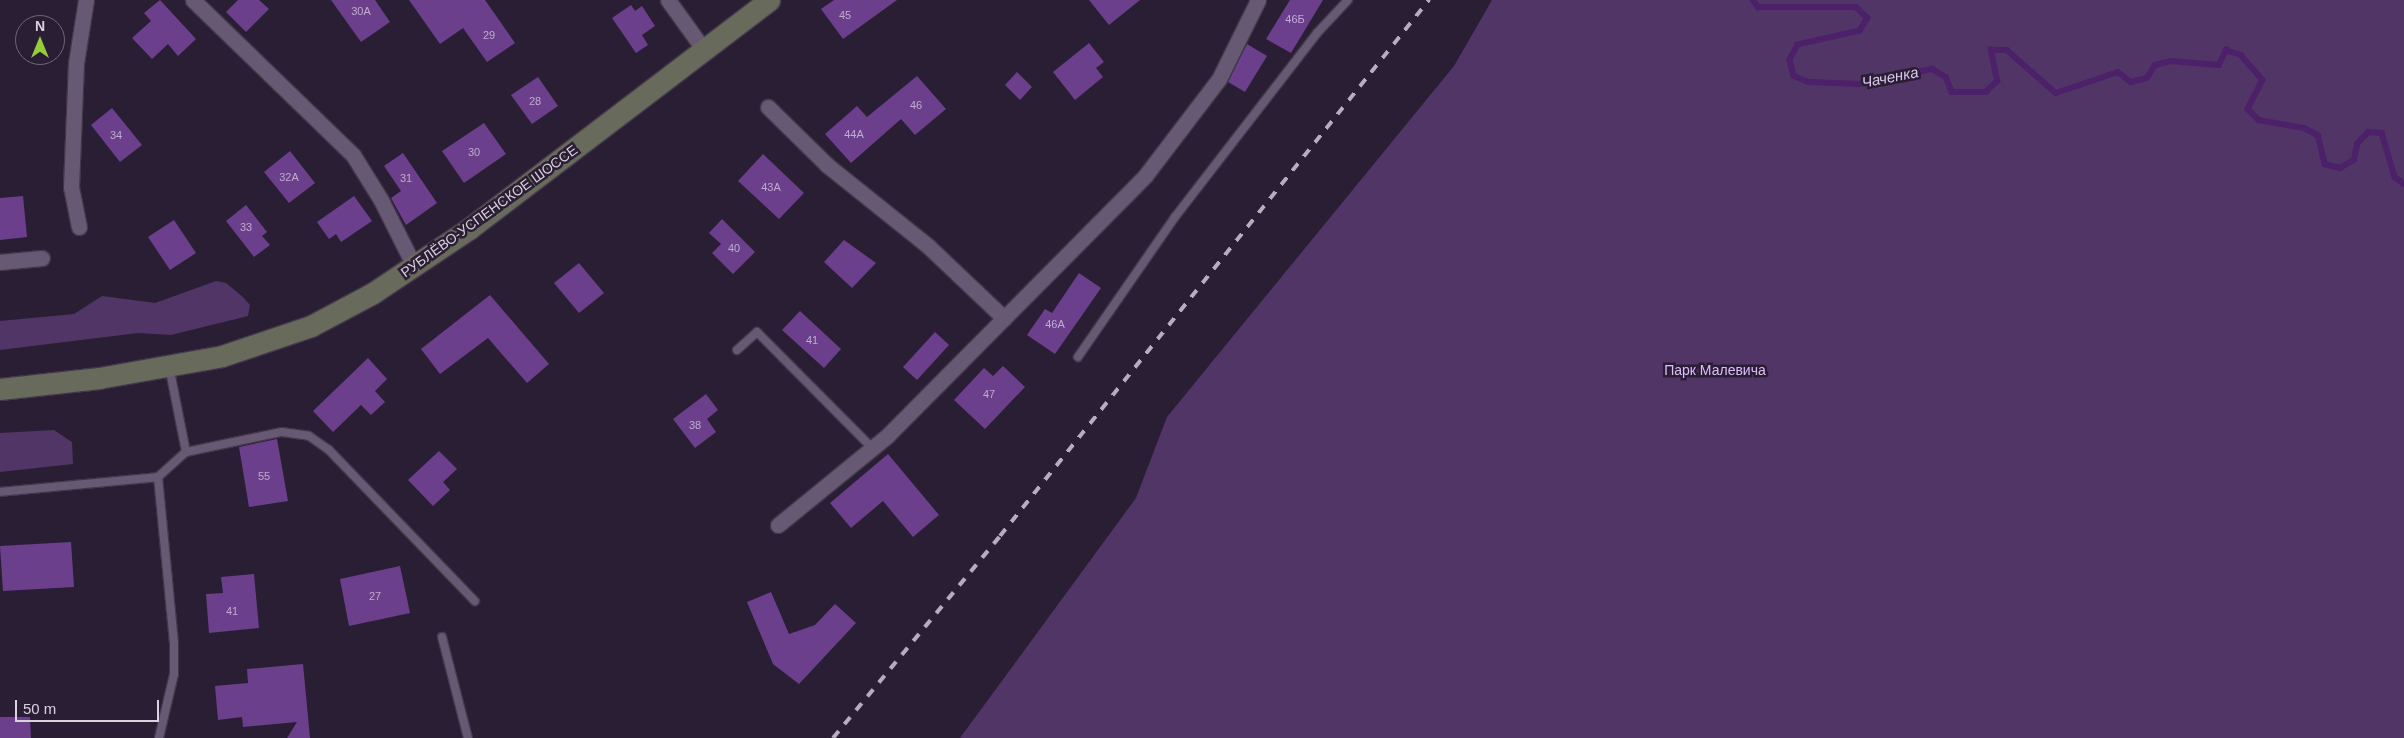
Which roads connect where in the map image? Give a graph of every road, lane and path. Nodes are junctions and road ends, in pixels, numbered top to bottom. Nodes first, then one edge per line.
1 (86, 0) edge
2 (193, 0) edge
3 (668, 0) edge
4 (769, 0) edge
5 (1258, 0) edge
6 (1348, 0) edge
7 (704, 50) junction
8 (768, 107) dead end
9 (79, 227) dead end
10 (42, 258) dead end
11 (0, 262) edge
12 (414, 266) junction
13 (1004, 318) junction
14 (736, 350) dead end
15 (1078, 356) dead end
16 (169, 366) junction
17 (0, 388) edge
18 (872, 448) junction
19 (186, 452) junction
20 (158, 477) junction
21 (0, 492) edge
22 (778, 525) dead end
23 (475, 601) dead end
24 (442, 637) dead end
25 (159, 738) edge
26 (468, 738) edge

1 - 9 street
2 - 12 street
3 - 7 street
4 - 7 main road, РУБЛЁВО-УСПЕНСКОЕ ШОССЕ
5 - 13 street
6 - 15 lane
7 - 12 main road, РУБЛЁВО-УСПЕНСКОЕ ШОССЕ
8 - 13 street
10 - 11 street
12 - 16 main road, РУБЛЁВО-УСПЕНСКОЕ ШОССЕ
13 - 18 street
14 - 18 lane
16 - 17 main road, РУБЛЁВО-УСПЕНСКОЕ ШОССЕ
16 - 19 lane
18 - 22 street
19 - 20 lane
19 - 23 lane
20 - 21 lane
20 - 25 lane
24 - 26 lane

